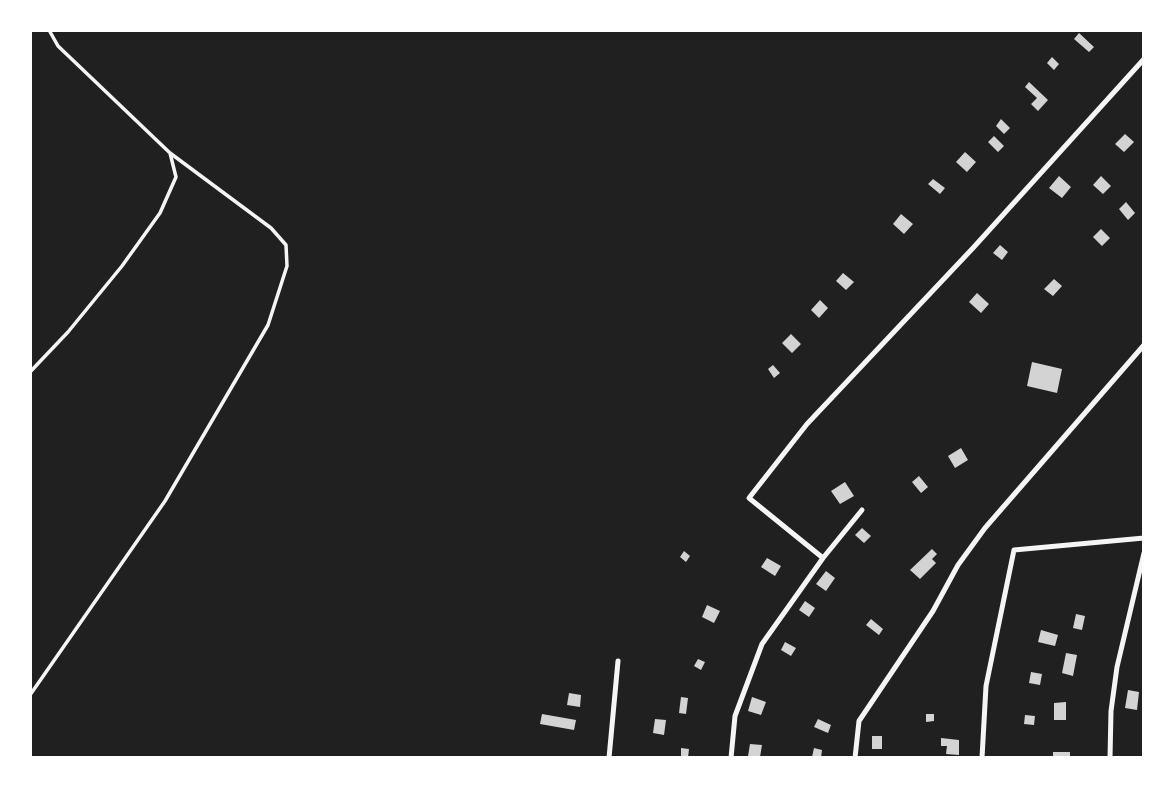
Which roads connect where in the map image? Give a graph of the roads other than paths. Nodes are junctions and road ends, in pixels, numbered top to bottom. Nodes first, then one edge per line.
1 (1144, 59) edge
2 (1144, 345) edge
3 (862, 510) dead end
4 (1144, 538) edge
5 (1144, 553) edge
6 (823, 558) junction
7 (618, 661) dead end
8 (609, 758) edge
9 (731, 758) edge
10 (855, 758) edge
11 (982, 758) edge
12 (1110, 758) edge

1 - 6 lane
2 - 10 lane
3 - 6 lane
4 - 11 lane
5 - 12 lane
6 - 9 lane
7 - 8 lane

